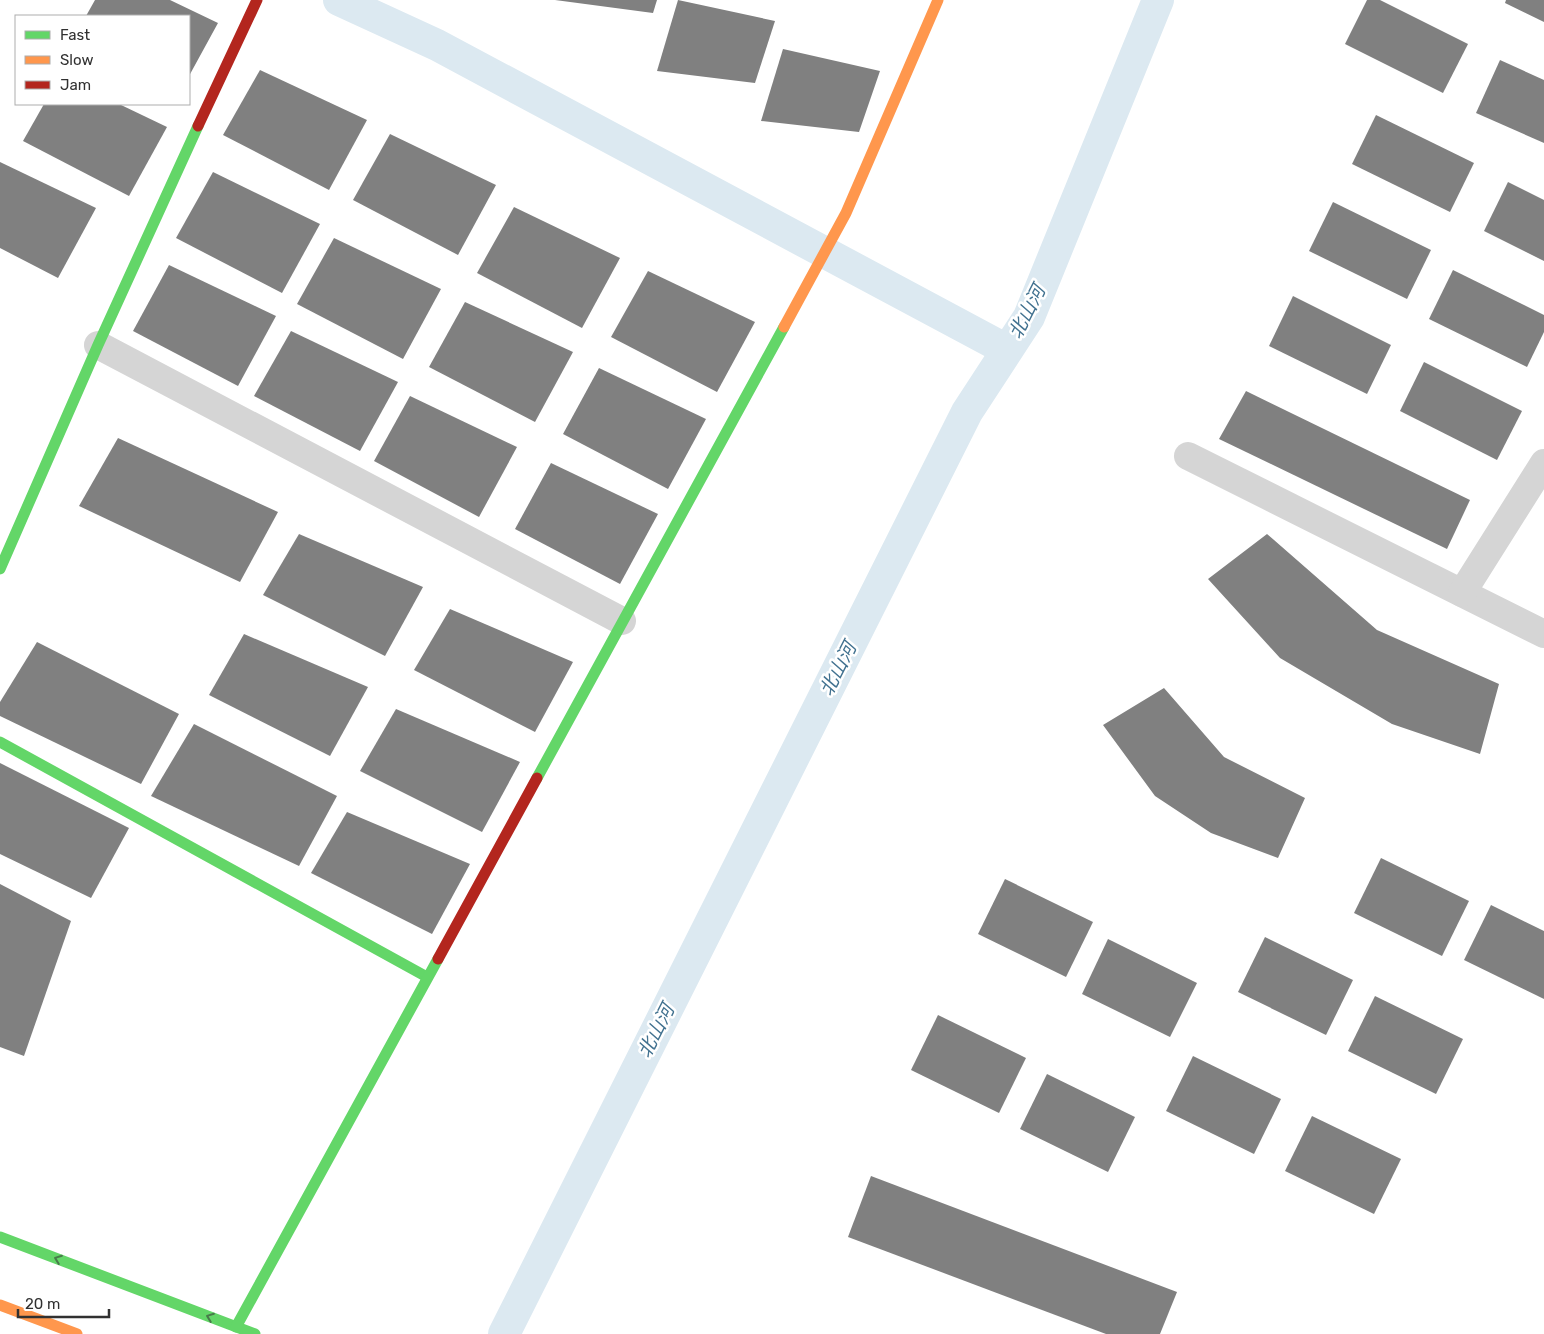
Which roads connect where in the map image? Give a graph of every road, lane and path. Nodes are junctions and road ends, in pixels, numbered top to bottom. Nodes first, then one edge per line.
1 (257, 0) edge
2 (938, 0) edge
3 (98, 345) junction
4 (1188, 456) dead end
5 (1544, 463) edge
6 (0, 569) edge
7 (1462, 593) junction
8 (622, 621) junction
9 (1544, 634) edge
10 (0, 742) edge
11 (427, 977) junction
12 (0, 1237) edge
13 (0, 1305) edge
14 (236, 1327) junction
15 (77, 1334) edge
16 (255, 1334) edge

1 - 3 street
2 - 8 street
3 - 6 street
3 - 8 street
4 - 7 street
5 - 7 street
7 - 9 street
8 - 11 street
10 - 11 street
11 - 14 street
14 -> 12 street
13 - 15 street
14 - 16 street

